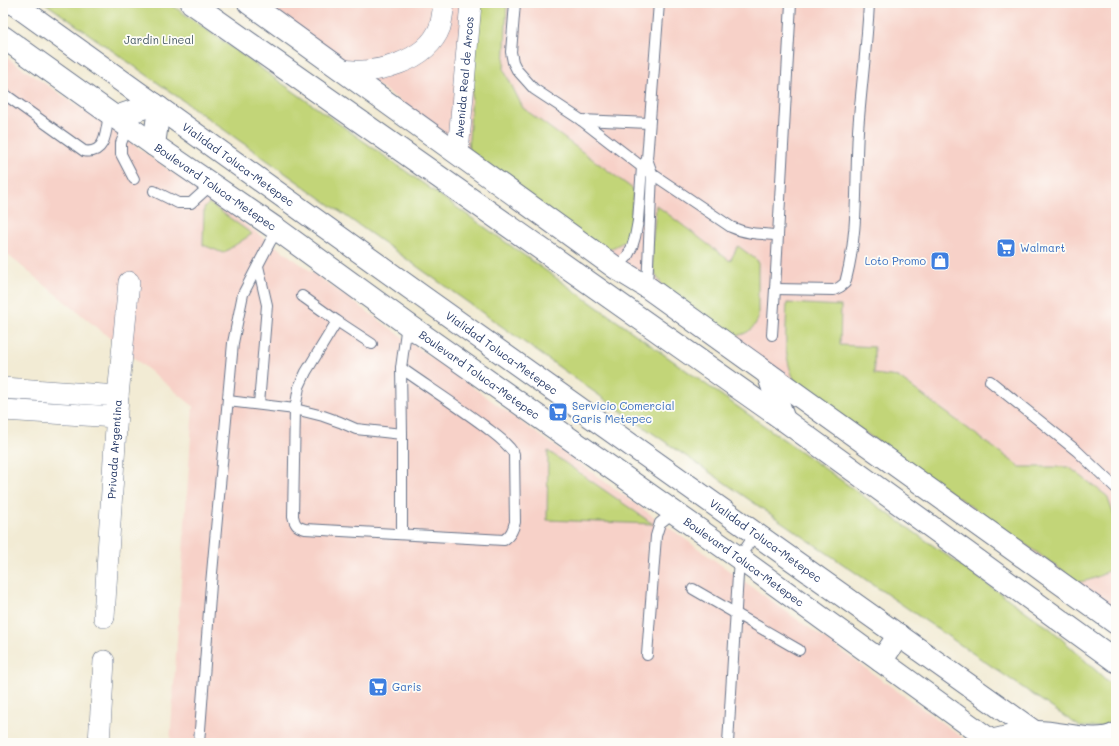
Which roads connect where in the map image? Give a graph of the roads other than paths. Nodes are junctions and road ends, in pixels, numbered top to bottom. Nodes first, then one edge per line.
1 (13, 3) edge
2 (192, 3) edge
3 (249, 3) edge
4 (444, 3) edge
5 (471, 3) edge
6 (515, 3) edge
7 (659, 3) edge
8 (791, 3) edge
9 (869, 3) edge
10 (3, 37) edge
11 (342, 70) junction
12 (3, 93) edge
13 (157, 106) junction
14 (118, 119) junction
15 (581, 120) junction
16 (649, 123) junction
17 (154, 144) junction
18 (458, 152) junction
19 (644, 163) junction
20 (652, 173) junction
21 (134, 179) dead end
22 (212, 184) junction
23 (154, 191) dead end
24 (278, 230) junction
25 (778, 235) junction
26 (258, 266) junction
27 (616, 268) junction
28 (129, 282) dead end
29 (647, 288) junction
30 (776, 289) junction
31 (302, 296) dead end
32 (337, 322) junction
33 (407, 324) junction
34 (772, 335) dead end
35 (372, 344) dead end
36 (401, 368) junction
37 (768, 374) junction
38 (990, 381) dead end
39 (3, 388) edge
40 (118, 396) junction
41 (228, 401) junction
42 (258, 404) junction
43 (295, 408) junction
44 (3, 410) edge
45 (116, 417) junction
46 (784, 420) junction
47 (402, 434) junction
48 (1116, 488) edge
49 (674, 512) junction
50 (756, 533) junction
51 (402, 534) junction
52 (739, 558) junction
53 (693, 589) dead end
54 (1106, 605) edge
55 (736, 613) junction
56 (104, 617) dead end
57 (1116, 623) edge
58 (899, 635) junction
59 (799, 650) dead end
60 (647, 654) dead end
61 (1110, 656) edge
62 (104, 662) dead end
63 (881, 662) junction
64 (1116, 670) edge
65 (995, 704) junction
66 (1116, 734) edge
67 (1042, 738) edge
68 (990, 740) edge
69 (99, 743) edge
70 (199, 743) edge
71 (728, 743) edge

1 - 13 main road, Vialidad Toluca-Metepec
2 - 46 main road
3 - 11 main road
4 - 11 street
5 - 18 street, Avenida Real de Arcos
6 - 15 lane
7 - 16 lane
8 - 25 lane
9 - 30 lane
10 - 14 main road, Boulevard Toluca-Metepec
11 - 18 main road
12 - 14 lane
13 - 14 main road
13 - 17 main road
13 - 50 main road, Vialidad Toluca-Metepec
14 - 17 main road, Boulevard Toluca-Metepec
14 - 21 lane
15 - 16 lane
15 - 19 lane
16 - 19 lane
17 - 22 main road, Boulevard Toluca-Metepec
18 - 27 main road
19 - 20 lane
19 - 27 lane
20 - 25 lane
20 - 29 lane
22 - 23 lane
22 - 24 main road, Boulevard Toluca-Metepec
24 - 26 lane
24 - 33 main road, Boulevard Toluca-Metepec
25 - 30 lane
26 - 41 lane
26 - 42 lane
27 - 29 main road
28 - 40 street, Privada Argentina
29 - 37 main road
30 - 34 lane
31 - 32 lane
32 - 35 lane
32 - 43 lane
33 - 36 lane
33 - 49 main road, Boulevard Toluca-Metepec
36 - 47 lane
36 - 51 lane
37 - 46 main road
37 - 54 main road
38 - 48 lane
39 - 40 street
40 - 45 street, Privada Argentina
41 - 42 lane
41 - 70 lane
42 - 43 lane
43 - 47 lane
43 - 51 lane
44 - 45 street
45 - 56 street, Privada Argentina
46 - 61 main road
47 - 51 lane
49 - 52 main road, Boulevard Toluca-Metepec
49 - 60 lane
50 - 52 lane
50 - 58 main road, Vialidad Toluca-Metepec
52 - 55 lane
52 - 63 main road, Boulevard Toluca-Metepec
53 - 55 lane
54 - 57 main road
55 - 59 lane
55 - 71 lane
58 - 63 main road
58 - 65 main road, Vialidad Toluca-Metepec
61 - 64 main road
62 - 69 street
63 - 68 main road, Boulevard Toluca-Metepec
65 - 67 main road, Vialidad Toluca-Metepec
65 - 68 main road
66 - 67 main road
67 - 68 main road

